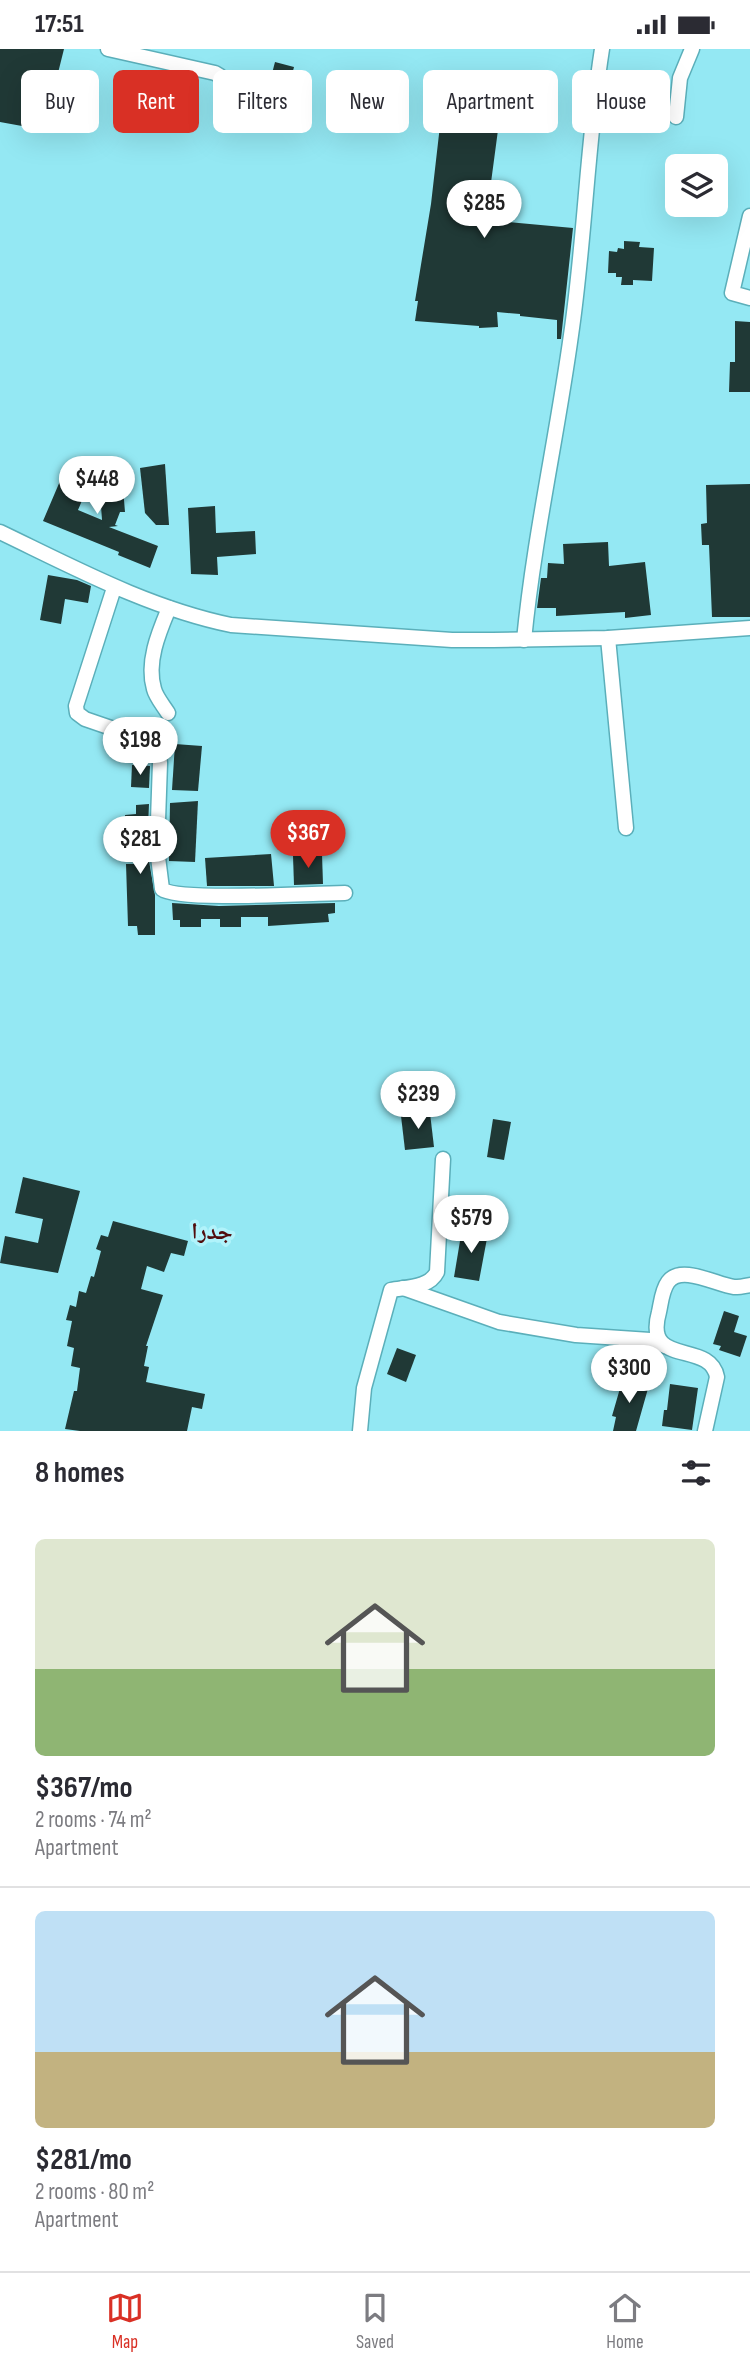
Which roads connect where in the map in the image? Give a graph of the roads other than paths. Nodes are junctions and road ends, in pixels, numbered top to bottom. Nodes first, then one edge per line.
1 (108, 49) edge
2 (602, 49) edge
3 (692, 49) edge
4 (213, 73) edge
5 (676, 117) dead end
6 (750, 216) edge
7 (750, 298) edge
8 (0, 532) edge
9 (114, 588) junction
10 (169, 608) junction
11 (750, 628) edge
12 (608, 638) junction
13 (524, 640) junction
14 (168, 713) dead end
15 (626, 828) dead end
16 (345, 893) dead end
17 (443, 1159) dead end
18 (750, 1285) edge
19 (402, 1288) junction
20 (666, 1346) junction
21 (360, 1431) edge
22 (705, 1431) edge

1 - 4 street
2 - 13 street
3 - 5 street
6 - 7 street
8 - 9 street
9 - 10 street
9 - 16 street
10 - 13 street
10 - 14 street
11 - 12 street
12 - 13 street
12 - 15 street
17 - 19 street
18 - 20 street
19 - 20 street
19 - 21 street
20 - 22 street

